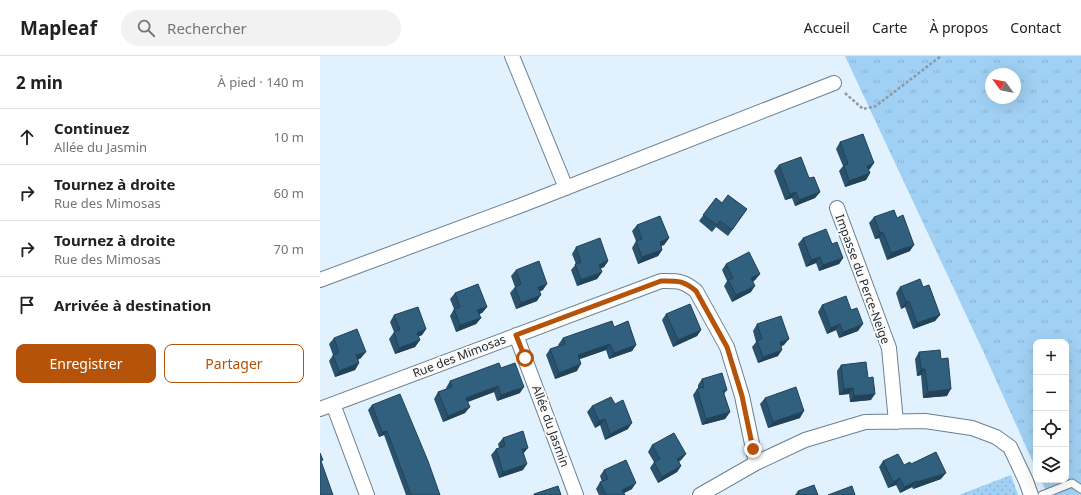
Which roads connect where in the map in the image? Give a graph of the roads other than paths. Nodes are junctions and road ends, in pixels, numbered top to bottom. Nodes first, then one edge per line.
1 (512, 56) edge
2 (834, 83) road end
3 (566, 188) junction
4 (837, 208) dead end
5 (320, 280) edge
6 (516, 335) junction
7 (327, 407) edge
8 (896, 422) junction
9 (756, 463) junction
10 (1081, 489) edge
11 (367, 495) edge
12 (576, 495) edge
13 (700, 495) edge
14 (1031, 495) edge
15 (1042, 495) edge

1 - 3 street
2 - 3 street
3 - 5 street
4 - 8 street, Impasse du Perce-Neige
6 - 7 street, Rue des Mimosas
6 - 9 street, Rue des Mimosas
6 - 12 street, Allée du Jasmin
7 - 11 street
8 - 9 street
8 - 14 street
9 - 13 street
10 - 15 lane

